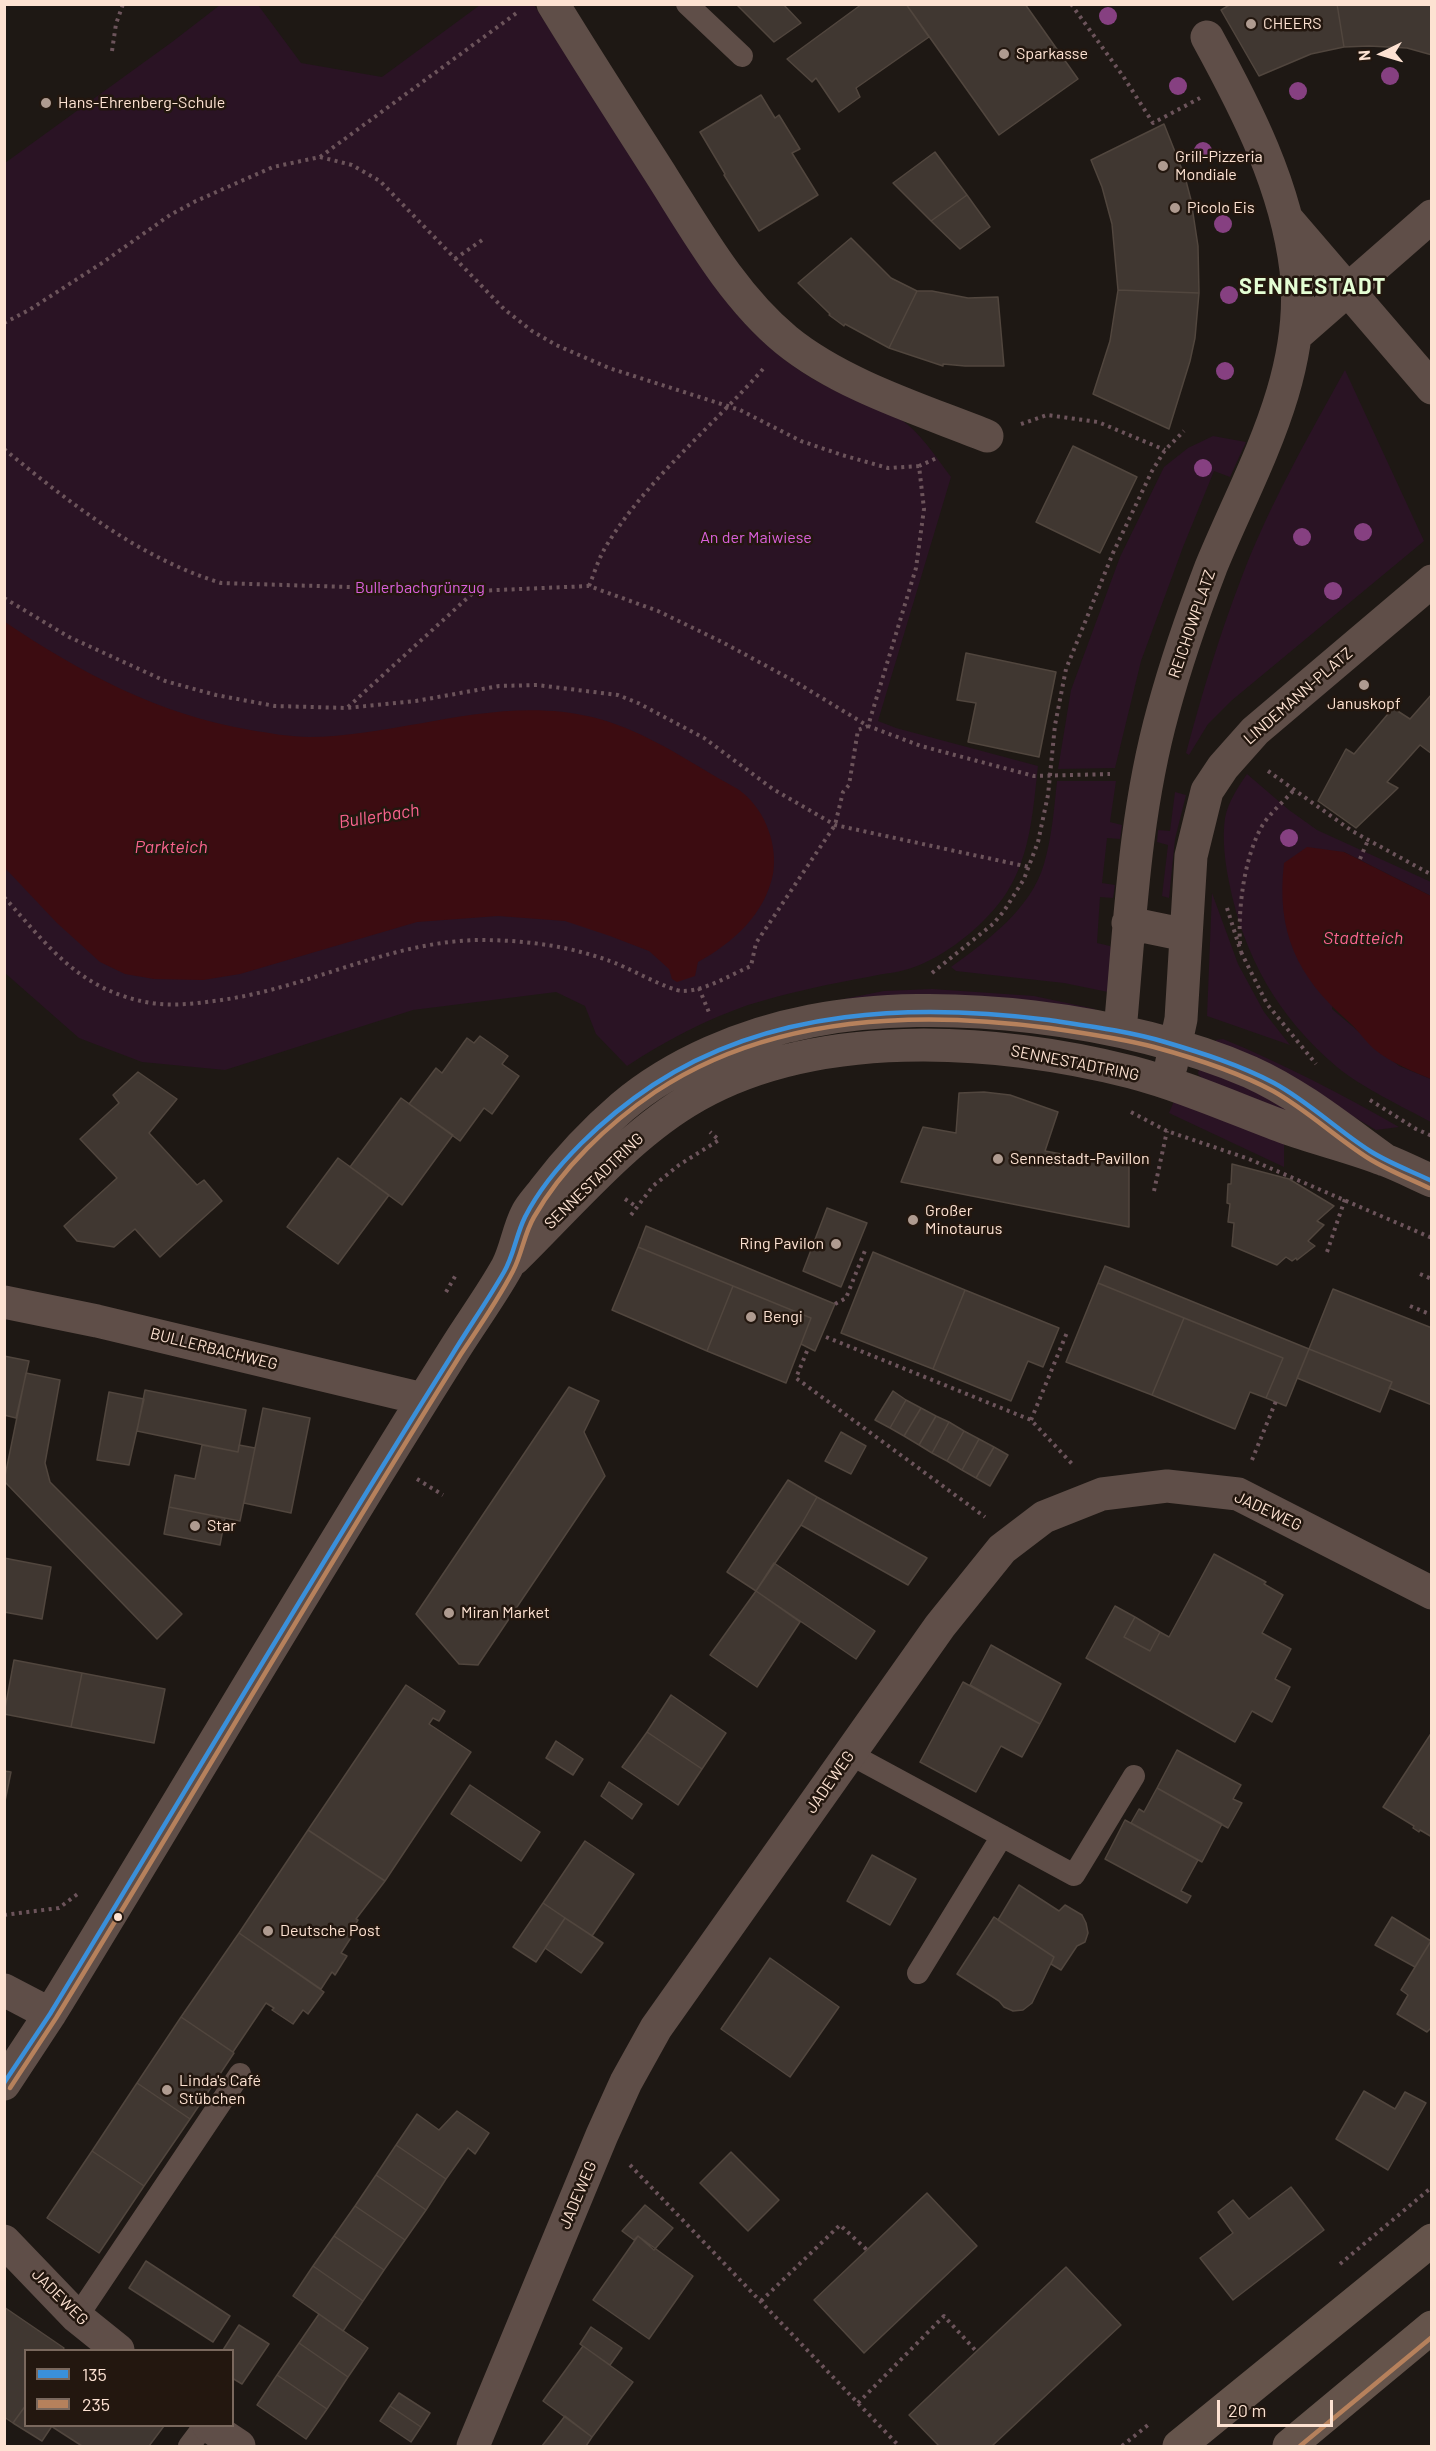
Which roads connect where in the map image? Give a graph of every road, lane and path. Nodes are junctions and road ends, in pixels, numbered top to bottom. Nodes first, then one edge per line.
1 (123, 4) edge
2 (553, 4) edge
3 (687, 4) edge
4 (1071, 4) edge
5 (519, 11) dead end
6 (1207, 37) dead end
7 (112, 51) dead end
8 (742, 56) dead end
9 (1231, 81) junction
10 (321, 157) junction
11 (1285, 216) junction
12 (1431, 216) edge
13 (485, 238) dead end
14 (455, 259) junction
15 (1348, 290) junction
16 (4, 323) edge
17 (1295, 336) junction
18 (787, 341) junction
19 (1431, 388) edge
20 (730, 406) junction
21 (1184, 431) dead end
22 (987, 436) junction
23 (4, 450) edge
24 (1165, 450) junction
25 (919, 466) junction
26 (1431, 581) edge
27 (589, 586) junction
28 (475, 591) junction
29 (4, 598) edge
30 (347, 708) junction
31 (868, 726) junction
32 (1263, 767) dead end
33 (1049, 776) junction
34 (1147, 778) junction
35 (1293, 790) junction
36 (836, 825) junction
37 (1368, 840) junction
38 (1360, 859) dead end
39 (1029, 867) junction
40 (1431, 875) edge
41 (4, 897) edge
42 (1128, 923) junction
43 (1186, 935) junction
44 (930, 975) dead end
45 (699, 988) junction
46 (712, 1020) dead end
47 (1120, 1031) junction
48 (1176, 1045) junction
49 (1317, 1065) dead end
50 (1166, 1083) junction
51 (707, 1129) dead end
52 (1385, 1160) junction
53 (1431, 1180) edge
54 (1154, 1191) dead end
55 (1345, 1199) junction
56 (627, 1201) dead end
57 (637, 1207) junction
58 (631, 1215) dead end
59 (1431, 1238) edge
60 (866, 1248) dead end
61 (1327, 1252) dead end
62 (509, 1264) junction
63 (1420, 1274) dead end
64 (1431, 1279) edge
65 (4, 1302) edge
66 (835, 1304) dead end
67 (1410, 1306) dead end
68 (1431, 1315) edge
69 (1068, 1330) dead end
70 (826, 1337) dead end
71 (807, 1351) dead end
72 (423, 1399) junction
73 (1276, 1401) dead end
74 (1031, 1420) junction
75 (424, 1483) dead end
76 (1102, 1494) junction
77 (1238, 1494) junction
78 (443, 1495) dead end
79 (1015, 1539) junction
80 (1431, 1593) edge
81 (850, 1754) junction
82 (1134, 1776) dead end
83 (1002, 1836) junction
84 (81, 1891) dead end
85 (4, 1915) edge
86 (918, 1972) dead end
87 (4, 1990) edge
88 (50, 2014) junction
89 (240, 2074) dead end
90 (4, 2084) edge
91 (602, 2135) junction
92 (1431, 2240) edge
93 (4, 2241) edge
94 (867, 2250) dead end
95 (761, 2301) junction
96 (77, 2317) junction
97 (1431, 2327) edge
98 (117, 2349) edge
99 (976, 2351) dead end
100 (858, 2403) junction
101 (203, 2427) edge
102 (210, 2427) edge
103 (189, 2446) edge
104 (239, 2446) edge
105 (473, 2446) edge
106 (899, 2446) edge
107 (1179, 2446) edge
108 (1289, 2446) edge

1 - 7 path
2 - 18 street
3 - 8 lane
4 - 9 path
5 - 10 path
6 - 9 street, REICHOWPLATZ
9 - 11 street, REICHOWPLATZ
10 - 14 path
10 - 16 path
11 - 15 street, REICHOWPLATZ
11 - 17 street, REICHOWPLATZ
12 - 15 street
13 - 14 path
14 - 20 path
15 - 17 street
15 - 19 street, REICHOWPLATZ
17 - 34 street, REICHOWPLATZ
18 - 20 path
18 - 22 street
20 - 25 path
20 - 27 path
21 - 24 path
22 - 24 path
22 - 25 path
23 - 28 path
24 - 33 path
25 - 31 path
26 - 43 street, LINDEMANN-PLATZ
27 - 28 path
27 - 31 path
28 - 30 path
29 - 30 path
30 - 36 path
31 - 33 path
31 - 36 path
32 - 35 path
33 - 34 path
33 - 39 path
34 - 42 street, REICHOWPLATZ
35 - 37 path
35 - 49 path
36 - 39 path
36 - 45 path
37 - 38 path
37 - 40 path
39 - 44 path
41 - 45 path
42 - 43 street
42 - 47 street, REICHOWPLATZ
43 - 48 street, LINDEMANN-PLATZ
45 - 46 path
47 - 48 street, SENNESTADTRING
47 - 62 street, SENNESTADTRING
48 - 50 street, LINDEMANN-PLATZ
48 - 52 street, SENNESTADTRING
50 - 52 street, SENNESTADTRING
50 - 62 street, SENNESTADTRING
51 - 57 path
52 - 53 street, SENNESTADTRING
54 - 55 path
55 - 59 path
55 - 61 path
56 - 57 path
57 - 58 path
60 - 66 path
62 - 72 street
63 - 64 path
65 - 72 street, BULLERBACHWEG
67 - 68 path
69 - 74 path
70 - 74 path
71 - 79 path
72 - 88 street
73 - 77 path
74 - 76 path
75 - 78 path
76 - 77 street, JADEWEG
76 - 79 street, JADEWEG
77 - 80 street, JADEWEG
79 - 81 street, JADEWEG
81 - 83 lane
81 - 91 street, JADEWEG
82 - 83 lane
83 - 86 lane
84 - 85 path
87 - 88 street
88 - 90 street
89 - 96 lane
91 - 95 path
91 - 105 street, JADEWEG
92 - 107 main road
93 - 96 street, JADEWEG
94 - 95 path
95 - 100 path
96 - 98 street, JADEWEG
97 - 108 main road
99 - 100 path
100 - 106 path
101 - 103 lane
102 - 104 street

